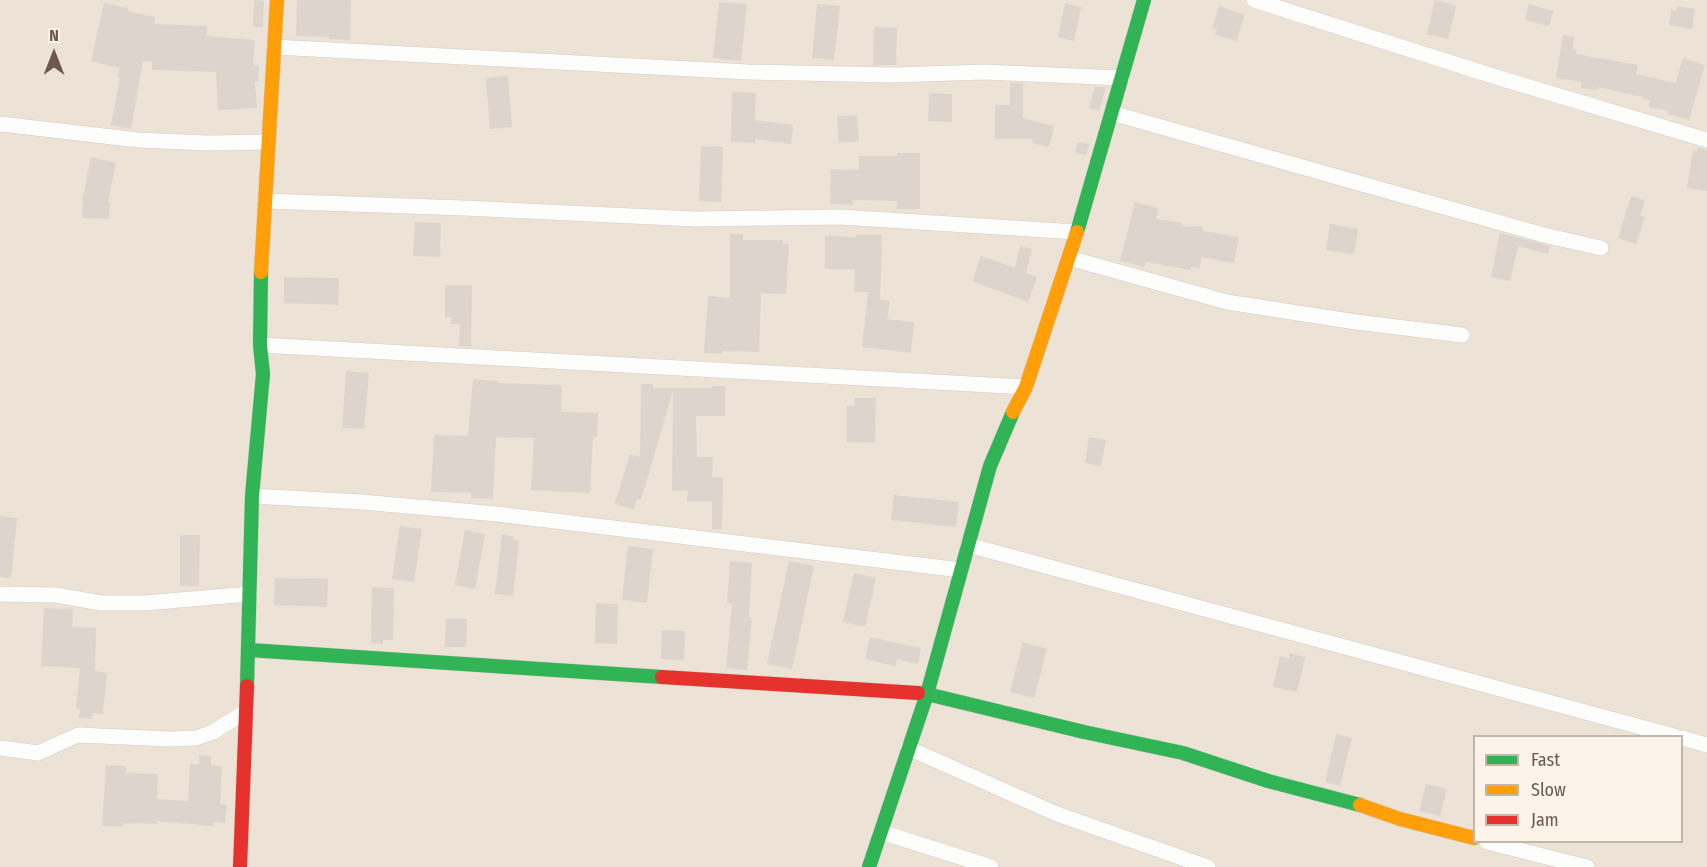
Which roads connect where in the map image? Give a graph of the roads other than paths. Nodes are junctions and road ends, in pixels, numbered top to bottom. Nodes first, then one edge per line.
1 (277, 0) edge
2 (1144, 0) edge
3 (1254, 0) edge
4 (274, 48) junction
5 (1122, 78) junction
6 (1112, 112) junction
7 (0, 124) edge
8 (1707, 140) edge
9 (267, 142) junction
10 (265, 201) junction
11 (1077, 231) junction
12 (1601, 248) dead end
13 (1069, 258) junction
14 (1462, 335) dead end
15 (260, 345) junction
16 (1026, 387) junction
17 (252, 496) junction
18 (968, 545) junction
19 (961, 570) junction
20 (0, 594) edge
21 (249, 594) junction
22 (249, 650) junction
23 (927, 694) junction
24 (246, 711) junction
25 (1670, 735) edge
26 (1683, 738) edge
27 (1707, 745) edge
28 (0, 748) edge
29 (908, 748) junction
30 (881, 832) junction
31 (1473, 838) edge
32 (1491, 843) edge
33 (240, 867) edge
34 (869, 867) edge
35 (991, 867) edge
36 (1208, 867) edge
37 (1587, 867) edge

1 - 4 street
2 - 5 street
3 - 8 street
4 - 5 street
4 - 9 street
5 - 6 street
6 - 11 street
6 - 12 street
7 - 9 street
9 - 10 street
10 - 11 street
10 - 15 street
11 - 13 street
13 - 14 street
13 - 16 street
15 - 16 street
15 - 17 street
16 - 18 street
17 - 19 street
17 - 21 street
18 - 19 street
18 - 25 street
19 - 23 street
20 - 21 street
21 - 22 street
22 - 23 street
22 - 24 street
23 - 29 street
23 - 31 street
24 - 28 street
24 - 33 street
26 - 27 street
29 - 30 street
29 - 36 street
30 - 34 street
30 - 35 street
32 - 37 street

